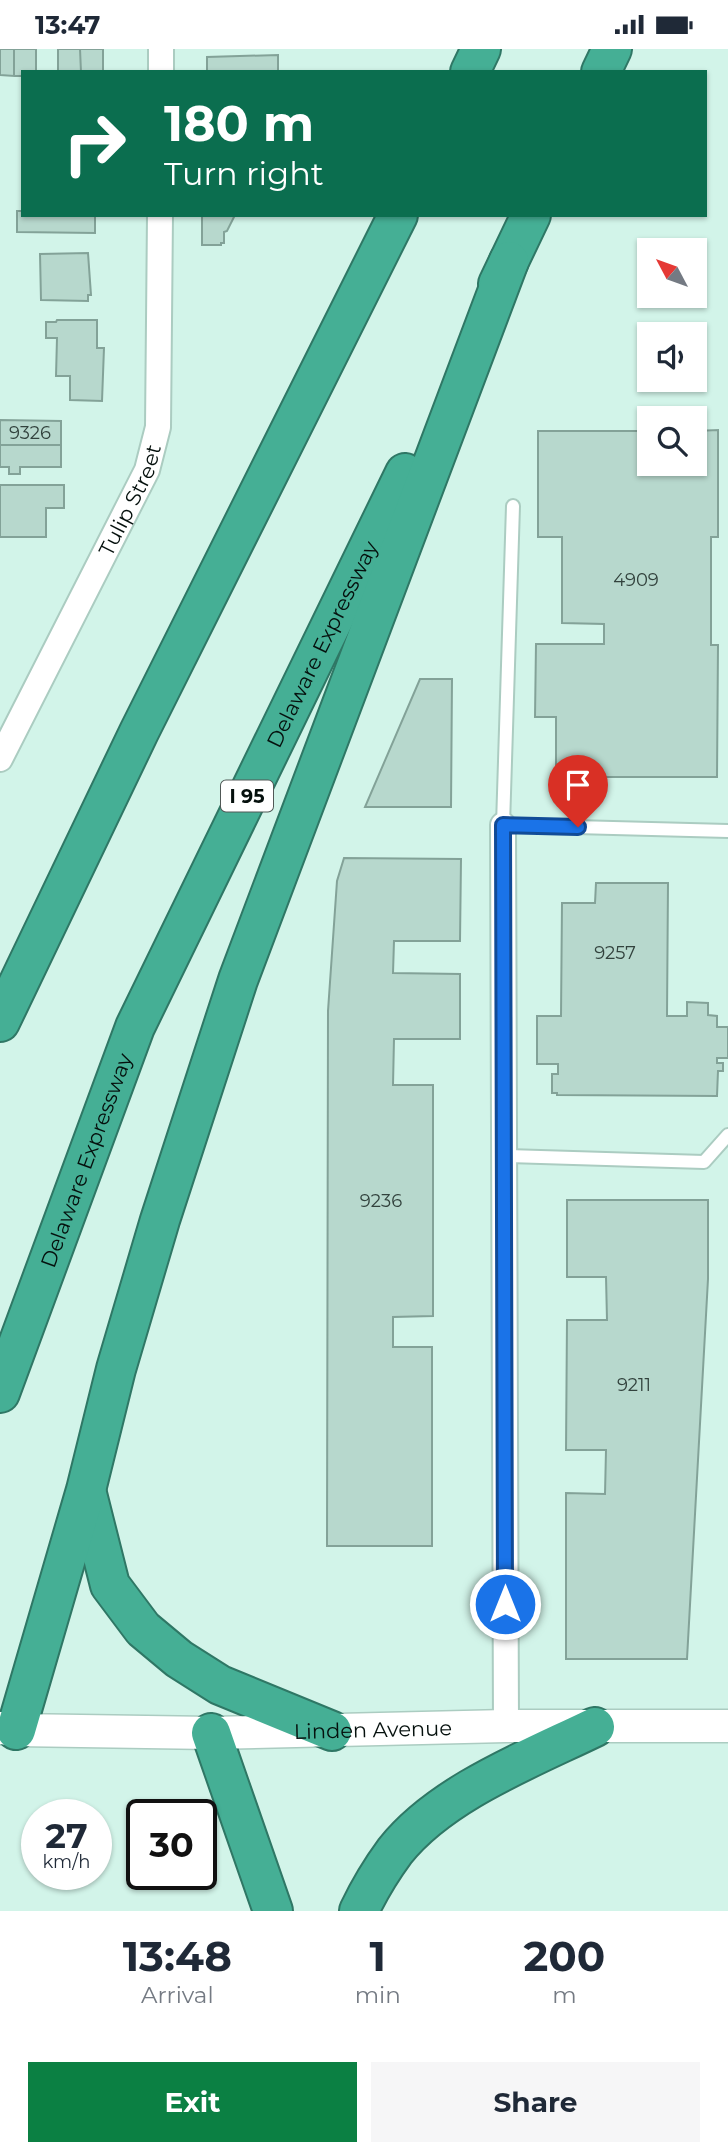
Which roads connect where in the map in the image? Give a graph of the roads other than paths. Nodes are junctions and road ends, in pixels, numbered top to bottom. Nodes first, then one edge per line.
1 (161, 49) edge
2 (481, 49) edge
3 (612, 49) edge
4 (161, 70) edge
5 (471, 70) edge
6 (602, 70) edge
7 (159, 217) edge
8 (397, 217) edge
9 (530, 217) edge
10 (509, 261) junction
11 (513, 506) dead end
12 (0, 759) edge
13 (503, 825) junction
14 (728, 831) edge
15 (0, 1021) edge
16 (728, 1135) edge
17 (504, 1156) junction
18 (0, 1393) edge
19 (86, 1490) junction
20 (506, 1726) junction
21 (728, 1726) edge
22 (595, 1727) junction
23 (5, 1731) edge
24 (331, 1731) junction
25 (211, 1733) junction
26 (272, 1911) edge
27 (359, 1911) edge

1 - 4 street
2 - 5 highway
3 - 6 highway
7 - 12 street, Tulip Street
8 - 15 highway
9 - 10 highway, Delaware Expressway / I 95
10 - 18 highway, Delaware Expressway / I 95
10 - 19 highway
11 - 13 lane
13 - 14 lane
13 - 17 street
16 - 17 lane
17 - 20 street
19 - 23 highway
19 - 24 highway
20 - 22 street, Linden Avenue
20 - 24 street, Linden Avenue
21 - 22 street, Linden Avenue
22 - 27 highway
23 - 25 street, Linden Avenue
24 - 25 street, Linden Avenue
25 - 26 highway

